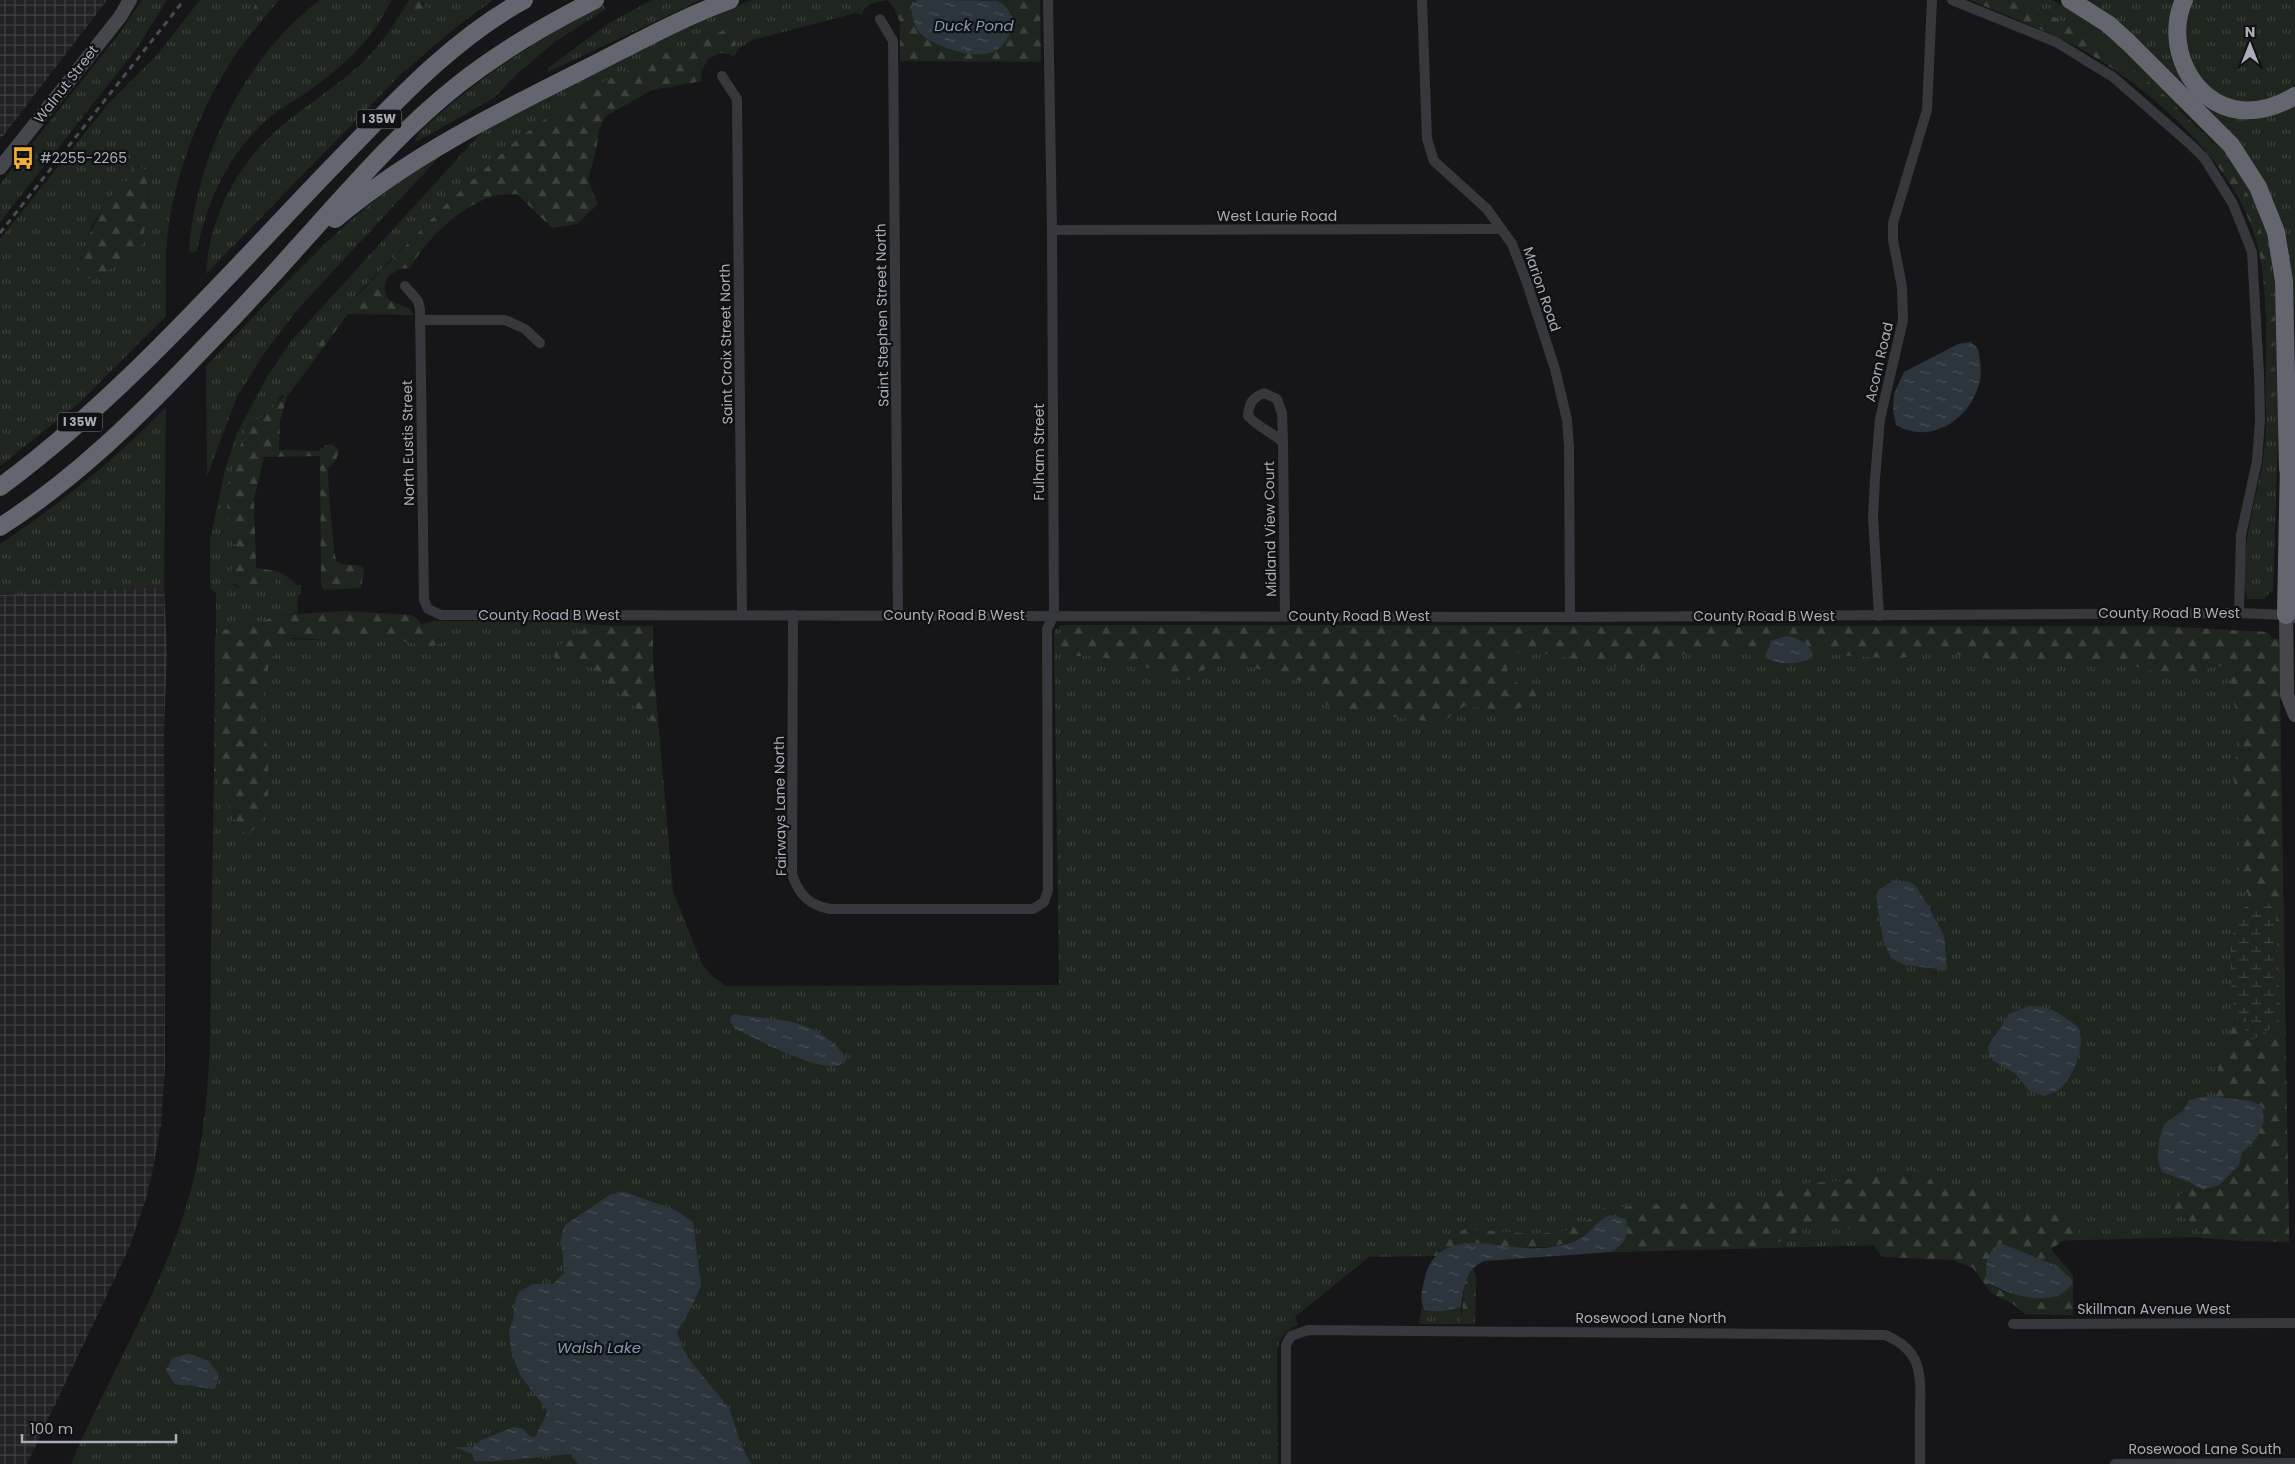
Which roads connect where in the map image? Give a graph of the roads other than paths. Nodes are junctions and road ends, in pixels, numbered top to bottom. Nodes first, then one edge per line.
1 (130, 0) edge
2 (524, 0) edge
3 (595, 0) edge
4 (730, 0) edge
5 (1048, 0) edge
6 (1422, 0) edge
7 (1932, 0) edge
8 (1952, 0) edge
9 (2070, 0) edge
10 (2184, 0) edge
11 (880, 19) dead end
12 (722, 76) dead end
13 (2295, 96) edge
14 (0, 168) edge
15 (1501, 228) junction
16 (1052, 230) junction
17 (284, 264) junction
18 (405, 286) dead end
19 (420, 320) junction
20 (540, 343) dead end
21 (2295, 401) edge
22 (1282, 442) junction
23 (2288, 469) junction
24 (0, 487) edge
25 (0, 527) edge
26 (426, 605) joint
27 (2239, 613) junction
28 (742, 615) junction
29 (793, 615) junction
30 (898, 615) junction
31 (1054, 615) junction
32 (1285, 615) junction
33 (1570, 616) junction
34 (1879, 616) junction
35 (2290, 616) edge
36 (2295, 715) edge
37 (1044, 902) joint
38 (2295, 1323) edge
39 (2013, 1324) dead end
40 (2295, 1462) edge
41 (1286, 1464) edge
42 (1920, 1464) edge
43 (2115, 1464) edge

1 - 14 street, Walnut Street
2 - 24 highway, I 35W
3 - 17 highway, I 35W
4 - 17 highway
5 - 16 street, Fulham Street
6 - 15 street, Marion Road
7 - 34 street, Acorn Road
8 - 27 street
9 - 23 highway
10 - 13 highway
11 - 30 street, Saint Stephen Street North
12 - 28 street, Saint Croix Street North
15 - 16 street, West Laurie Road
15 - 33 street, Marion Road
16 - 31 street, Fulham Street
17 - 25 highway, I 35W
18 - 19 street, North Eustis Street
19 - 20 street
19 - 26 street, North Eustis Street
21 - 23 highway
22 - 22 street, Midland View Court
22 - 32 street, Midland View Court
23 - 35 highway
26 - 28 street, County Road B West
27 - 34 street, County Road B West
27 - 35 street, County Road B West
28 - 29 street, County Road B West
29 - 30 street, County Road B West
29 - 37 street, Fairways Lane North
30 - 31 street, County Road B West
31 - 32 street, County Road B West
31 - 37 street, Fulham Street
32 - 33 street, County Road B West
33 - 34 street, County Road B West
35 - 36 street
38 - 39 street, Skillman Avenue West
40 - 43 street, Rosewood Lane South
41 - 42 street, Rosewood Lane North

